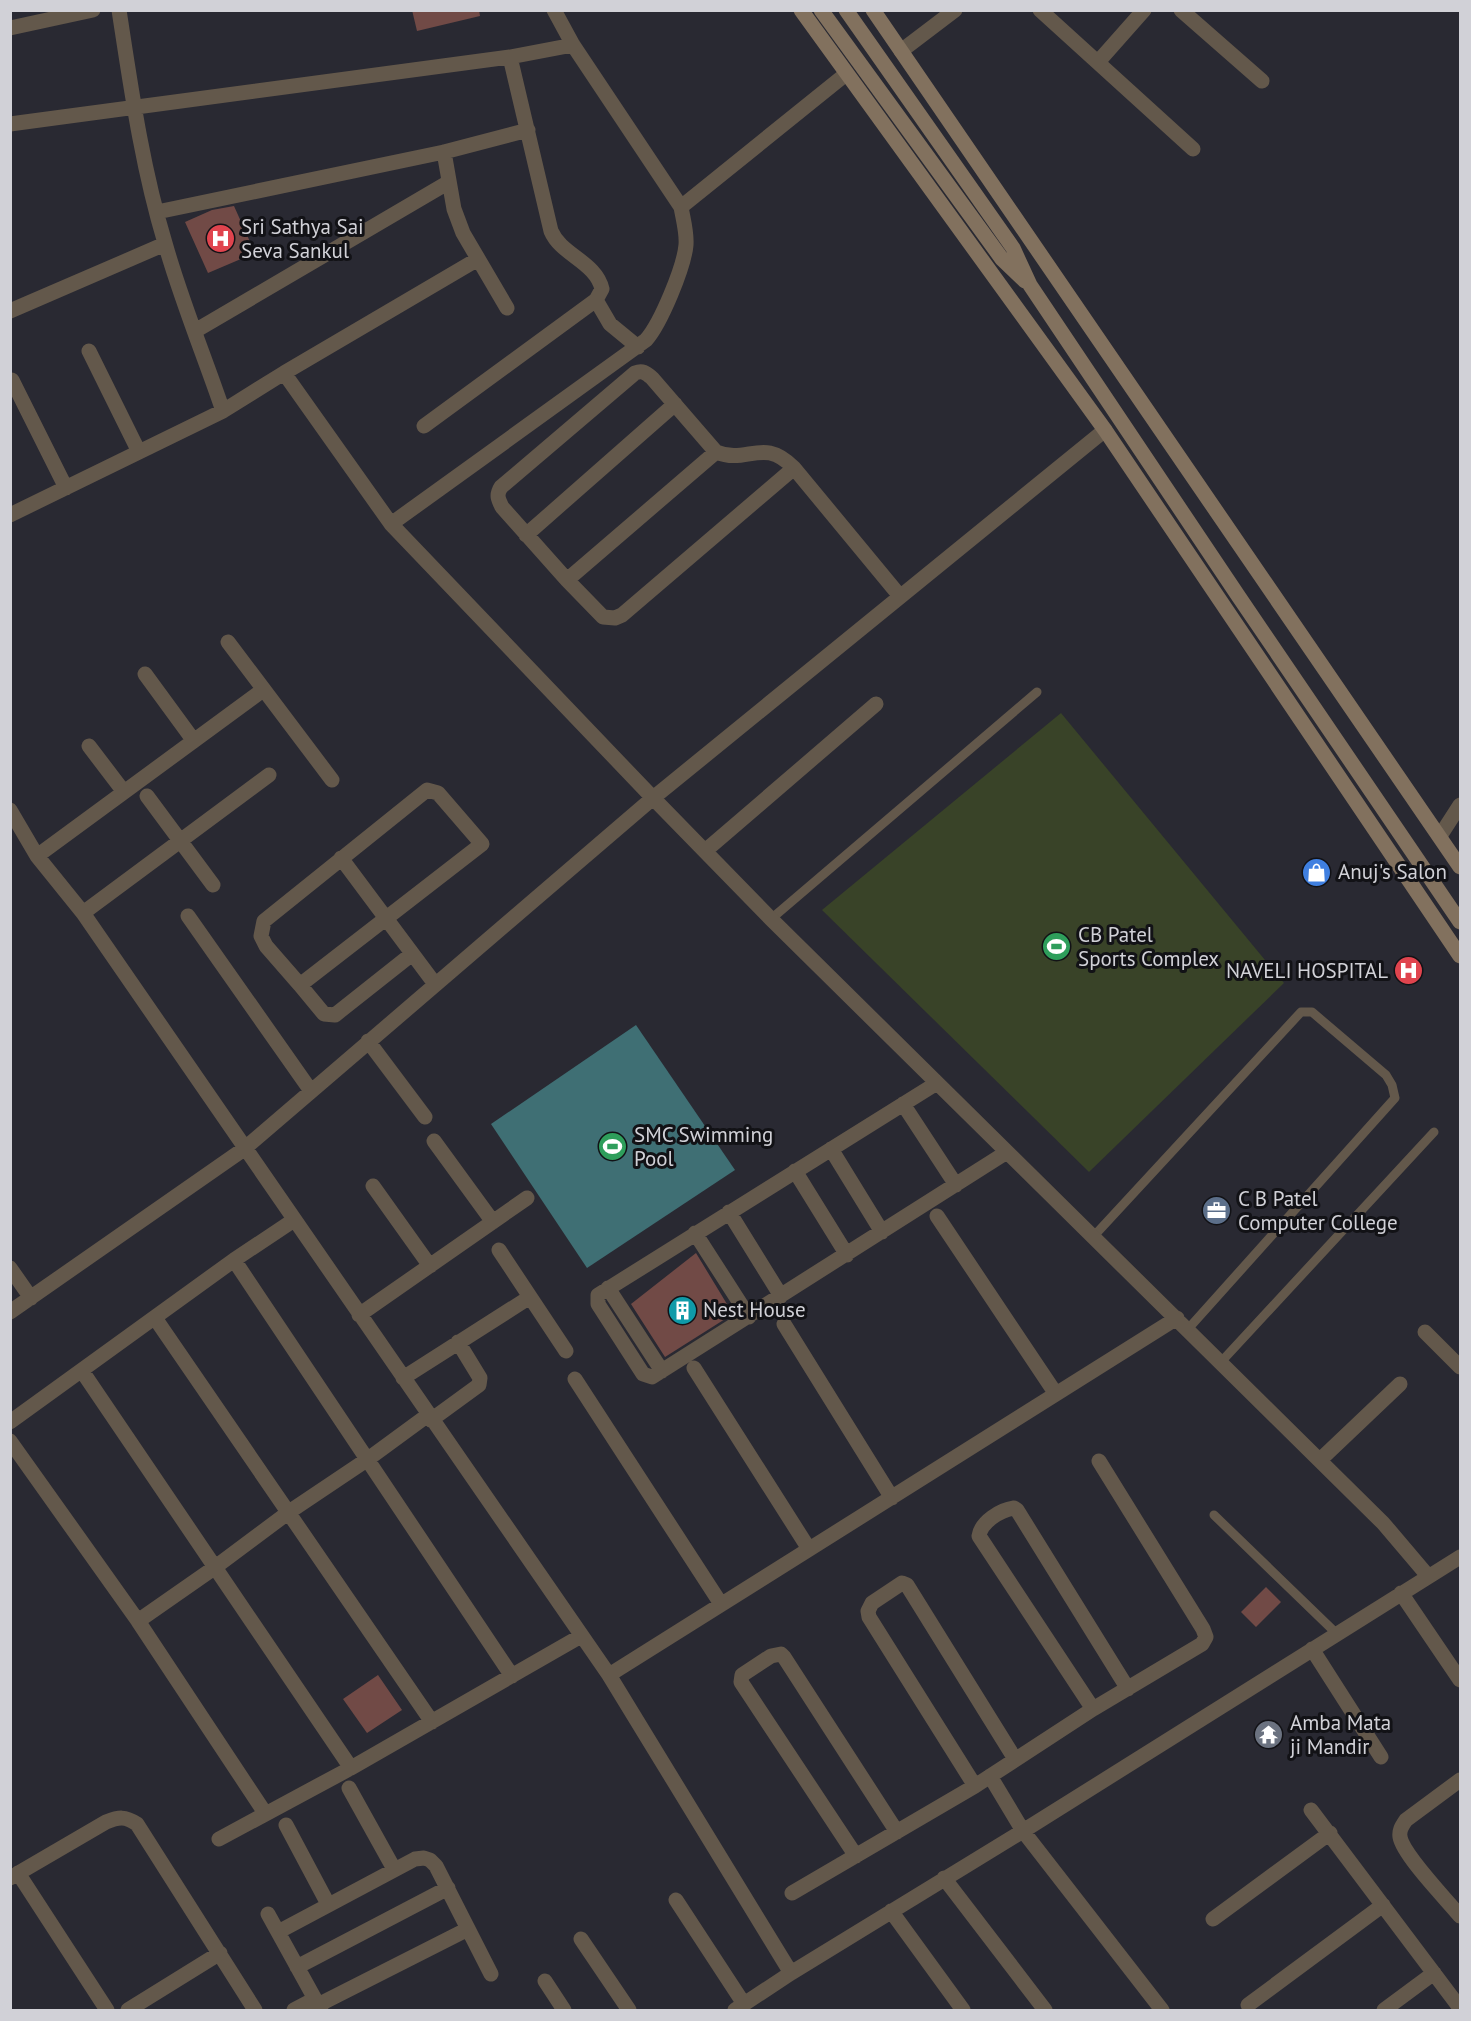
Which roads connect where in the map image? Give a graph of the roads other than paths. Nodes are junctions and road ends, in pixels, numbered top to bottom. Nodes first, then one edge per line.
1 (93, 10) edge
2 (119, 10) edge
3 (554, 10) edge
4 (801, 10) edge
5 (821, 10) edge
6 (846, 10) edge
7 (873, 10) edge
8 (955, 10) edge
9 (1040, 10) edge
10 (1143, 10) edge
11 (1182, 10) edge
12 (10, 28) edge
13 (573, 45) junction
14 (901, 51) junction
15 (510, 57) junction
16 (1098, 62) junction
17 (846, 74) junction
18 (1262, 81) dead end
19 (134, 108) junction
20 (10, 124) edge
21 (528, 130) junction
22 (1193, 149) dead end
23 (444, 152) junction
24 (448, 182) junction
25 (681, 207) junction
26 (157, 212) junction
27 (165, 244) junction
28 (478, 259) junction
29 (1030, 285) junction
30 (596, 300) junction
31 (507, 308) dead end
32 (10, 311) edge
33 (195, 331) junction
34 (638, 347) junction
35 (88, 351) dead end
36 (284, 373) junction
37 (12, 380) edge
38 (675, 404) junction
39 (223, 411) junction
40 (424, 426) dead end
41 (1105, 430) junction
42 (139, 452) junction
43 (716, 453) junction
44 (794, 468) junction
45 (66, 488) junction
46 (10, 515) edge
47 (391, 524) junction
48 (526, 535) junction
49 (567, 580) junction
50 (901, 595) junction
51 (228, 642) dead end
52 (145, 674) dead end
53 (263, 690) junction
54 (1036, 692) dead end
55 (876, 704) dead end
56 (194, 741) junction
57 (89, 746) dead end
58 (268, 775) dead end
59 (332, 780) dead end
60 (124, 792) junction
61 (147, 796) dead end
62 (653, 798) junction
63 (1461, 805) edge
64 (10, 810) edge
65 (1440, 836) junction
66 (179, 840) junction
67 (705, 851) junction
68 (37, 856) junction
69 (341, 858) junction
70 (1461, 867) edge
71 (213, 885) dead end
72 (83, 913) junction
73 (188, 916) dead end
74 (386, 918) junction
75 (771, 919) junction
76 (1461, 922) edge
77 (412, 954) junction
78 (1461, 956) edge
79 (435, 984) junction
80 (300, 985) junction
81 (368, 1041) junction
82 (937, 1083) junction
83 (311, 1091) junction
84 (903, 1104) junction
85 (425, 1118) dead end
86 (1434, 1132) dead end
87 (434, 1141) dead end
88 (244, 1149) junction
89 (831, 1149) junction
90 (1007, 1152) junction
91 (795, 1172) junction
92 (956, 1185) junction
93 (373, 1186) dead end
94 (527, 1198) dead end
95 (729, 1212) junction
96 (937, 1216) dead end
97 (294, 1220) junction
98 (494, 1222) junction
99 (882, 1232) junction
100 (696, 1233) junction
101 (1093, 1237) junction
102 (499, 1250) dead end
103 (847, 1255) junction
104 (234, 1260) junction
105 (430, 1266) junction
106 (10, 1268) edge
107 (781, 1296) junction
108 (530, 1297) junction
109 (31, 1298) junction
110 (10, 1312) edge
111 (359, 1315) junction
112 (155, 1317) junction
113 (749, 1317) junction
114 (1183, 1323) junction
115 (784, 1324) dead end
116 (1425, 1332) dead end
117 (458, 1342) junction
118 (566, 1351) dead end
119 (1221, 1362) junction
120 (1461, 1367) edge
121 (694, 1368) dead end
122 (82, 1371) junction
123 (403, 1378) junction
124 (575, 1379) dead end
125 (1400, 1384) dead end
126 (1056, 1394) junction
127 (430, 1417) junction
128 (10, 1422) edge
129 (10, 1441) edge
130 (368, 1459) junction
131 (1320, 1460) junction
132 (1099, 1461) dead end
133 (892, 1498) junction
134 (289, 1512) junction
135 (1214, 1515) dead end
136 (809, 1549) junction
137 (1461, 1557) edge
138 (214, 1568) junction
139 (1428, 1576) junction
140 (1401, 1593) junction
141 (721, 1604) junction
142 (138, 1621) junction
143 (1337, 1634) junction
144 (581, 1636) junction
145 (1312, 1649) junction
146 (609, 1675) junction
147 (512, 1676) junction
148 (1461, 1680) edge
149 (1128, 1689) junction
150 (1094, 1709) junction
151 (432, 1722) junction
152 (1381, 1756) dead end
153 (1015, 1759) junction
154 (351, 1768) junction
155 (990, 1776) junction
156 (1461, 1780) edge
157 (975, 1786) junction
158 (349, 1788) dead end
159 (1311, 1810) dead end
160 (265, 1813) junction
161 (286, 1825) dead end
162 (1023, 1831) junction
163 (897, 1832) junction
164 (1330, 1833) junction
165 (219, 1839) dead end
166 (856, 1856) junction
167 (394, 1869) junction
168 (14, 1876) edge
169 (944, 1878) junction
170 (448, 1888) junction
171 (792, 1893) dead end
172 (676, 1900) dead end
173 (328, 1904) junction
174 (1383, 1905) junction
175 (891, 1911) junction
176 (268, 1914) dead end
177 (1461, 1916) edge
178 (1213, 1919) dead end
179 (468, 1929) junction
180 (278, 1932) junction
181 (581, 1939) dead end
182 (220, 1953) junction
183 (297, 1967) junction
184 (792, 1973) junction
185 (1434, 1973) junction
186 (491, 1974) dead end
187 (545, 1981) dead end
188 (318, 2005) edge
189 (1248, 2005) dead end
190 (739, 2007) edge
191 (1461, 2008) edge
192 (107, 2010) edge
193 (128, 2010) edge
194 (255, 2010) edge
195 (294, 2010) edge
196 (564, 2010) edge
197 (629, 2010) edge
198 (963, 2010) edge
199 (1045, 2010) edge
200 (1162, 2010) edge
201 (1384, 2010) edge

1 - 12 street
2 - 19 street
3 - 13 street
4 - 17 main road
5 - 29 main road
6 - 29 main road
7 - 14 main road
8 - 14 street
9 - 16 street
10 - 16 street
11 - 18 street
13 - 15 street
13 - 25 street
14 - 65 main road
15 - 19 street
15 - 21 street
16 - 22 street
17 - 25 street
17 - 41 main road
19 - 20 street
19 - 26 street
21 - 23 street
21 - 30 street
23 - 24 street
23 - 26 street
24 - 28 street
24 - 33 street
25 - 34 street
26 - 27 street
27 - 32 street
27 - 33 street
28 - 31 street
28 - 36 street
29 - 76 main road
30 - 34 street
30 - 40 street
33 - 39 street
34 - 47 street
35 - 42 street
36 - 39 street
36 - 47 street
37 - 45 street
38 - 43 street
38 - 48 street
38 - 48 street
39 - 42 street
41 - 50 street
41 - 78 main road
42 - 45 street
43 - 44 street
43 - 49 street
44 - 49 street
44 - 50 street
45 - 46 street
47 - 62 street
48 - 49 street
50 - 62 street
51 - 53 street
52 - 56 street
53 - 56 street
53 - 59 street
54 - 75 lane
55 - 67 street
56 - 60 street
57 - 60 street
58 - 66 street
60 - 68 street
61 - 66 street
62 - 67 street
62 - 79 street
63 - 65 street
64 - 68 street
65 - 70 main road
66 - 71 street
66 - 72 street
67 - 75 street
68 - 72 street
69 - 74 street
69 - 74 street
69 - 80 street
72 - 88 street
73 - 83 street
74 - 77 street
74 - 80 street
75 - 82 street
77 - 79 street
77 - 80 street
79 - 81 street
81 - 83 street
81 - 85 street
82 - 84 street
82 - 90 street
83 - 88 street
84 - 89 street
84 - 92 street
86 - 119 lane
87 - 98 street
88 - 97 street
88 - 109 street
89 - 91 street
89 - 99 street
90 - 92 street
90 - 101 street
91 - 95 street
91 - 103 street
92 - 99 street
93 - 105 street
94 - 98 street
95 - 100 street
95 - 107 street
96 - 126 street
97 - 104 street
97 - 111 street
98 - 105 street
99 - 103 street
100 - 113 street
100 - 113 street
101 - 114 street
101 - 114 lane
102 - 108 street
103 - 107 street
104 - 112 street
104 - 130 street
105 - 111 street
106 - 109 street
107 - 113 street
108 - 117 street
108 - 118 street
109 - 110 street
111 - 123 street
112 - 122 street
112 - 134 street
114 - 119 street
114 - 126 street
115 - 133 street
116 - 120 street
117 - 123 street
117 - 127 street
119 - 131 street
121 - 136 street
122 - 128 street
122 - 138 street
123 - 127 street
124 - 141 street
125 - 131 street
126 - 133 street
127 - 130 street
127 - 144 street
129 - 142 street
130 - 134 street
130 - 147 street
131 - 139 street
132 - 149 street
133 - 136 street
134 - 138 street
134 - 151 street
135 - 143 lane
136 - 141 street
137 - 139 street
138 - 142 street
138 - 154 street
139 - 140 street
140 - 143 street
140 - 148 street
141 - 146 street
142 - 160 street
143 - 145 street
144 - 146 street
144 - 147 street
145 - 152 street
145 - 162 street
146 - 184 street
147 - 151 street
149 - 150 street
149 - 150 street
150 - 153 street
151 - 154 street
153 - 155 street
153 - 157 street
154 - 160 street
155 - 157 street
155 - 162 street
156 - 177 street
157 - 163 street
158 - 167 street
159 - 164 street
160 - 165 street
161 - 173 street
162 - 169 street
162 - 200 street
163 - 166 street
163 - 166 street
164 - 174 street
164 - 178 street
166 - 171 street
167 - 170 street
167 - 173 street
168 - 182 street
168 - 192 street
169 - 175 street
169 - 199 street
170 - 179 street
170 - 183 street
172 - 190 street
173 - 180 street
174 - 185 street
174 - 189 street
175 - 184 street
175 - 198 street
176 - 180 street
179 - 186 street
179 - 188 street
180 - 183 street
181 - 197 street
182 - 193 street
182 - 194 street
183 - 188 street
184 - 190 street
185 - 191 street
185 - 201 street
187 - 196 street
188 - 195 street

